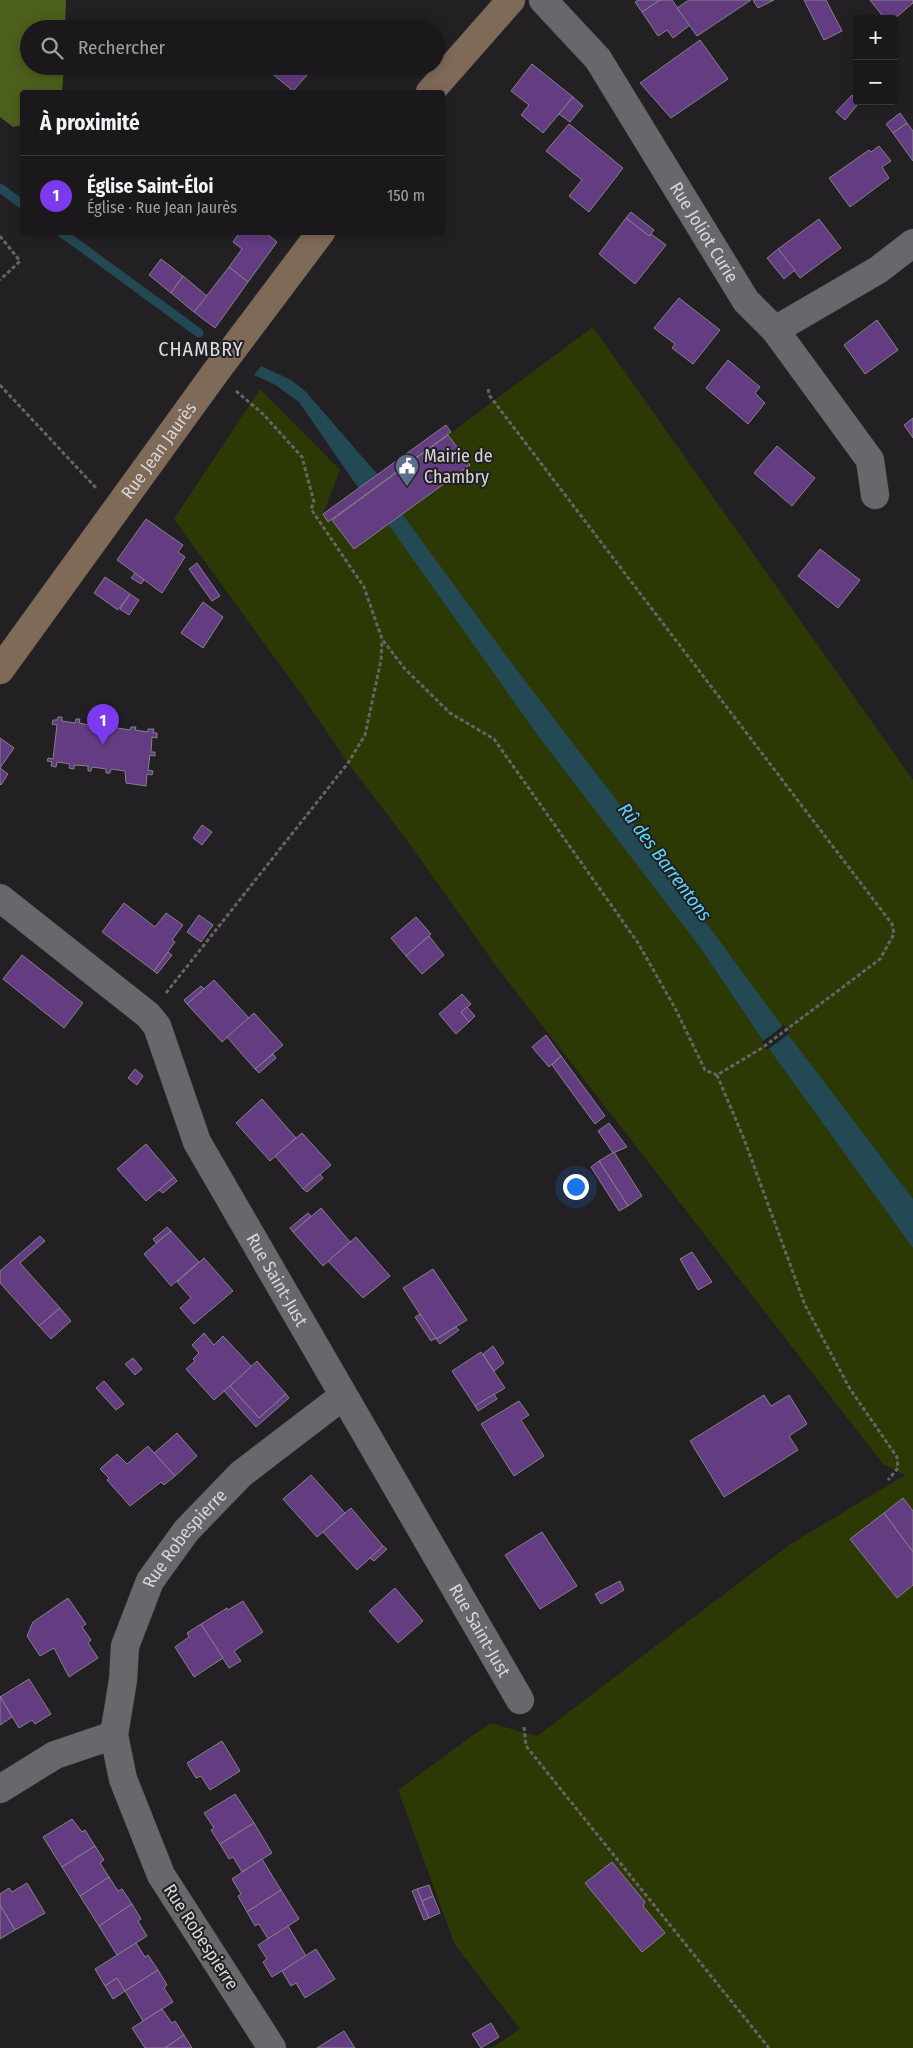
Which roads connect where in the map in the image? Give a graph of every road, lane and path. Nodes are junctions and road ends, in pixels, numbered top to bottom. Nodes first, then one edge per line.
1 (511, 0) edge
2 (543, 0) edge
3 (445, 75) edge
4 (445, 75) edge
5 (432, 90) edge
6 (319, 235) edge
7 (0, 236) edge
8 (913, 243) edge
9 (0, 280) edge
10 (775, 330) junction
11 (215, 373) junction
12 (0, 385) edge
13 (488, 387) dead end
14 (875, 495) dead end
15 (116, 510) junction
16 (382, 639) junction
17 (0, 670) edge
18 (0, 898) edge
19 (148, 1015) junction
20 (717, 1075) junction
21 (343, 1396) junction
22 (888, 1480) dead end
23 (520, 1700) joint
24 (114, 1735) junction
25 (0, 1789) edge
26 (272, 2048) edge
27 (769, 2048) edge

1 - 4 main road
2 - 10 street, Rue Joliot Curie
3 - 5 main road
6 - 11 main road, Rue Jean Jaurès
7 - 9 path
8 - 10 street
10 - 14 street, Rue Joliot Curie
11 - 15 main road, Rue Jean Jaurès
11 - 16 path
12 - 15 path
13 - 20 path
15 - 17 main road, Rue Jean Jaurès
16 - 19 path
16 - 20 path
18 - 19 street, Rue Saint-Just
19 - 21 street, Rue Saint-Just
20 - 22 path
21 - 23 street, Rue Saint-Just
21 - 24 street, Rue Robespierre
23 - 27 path
24 - 25 street
24 - 26 street, Rue Robespierre

